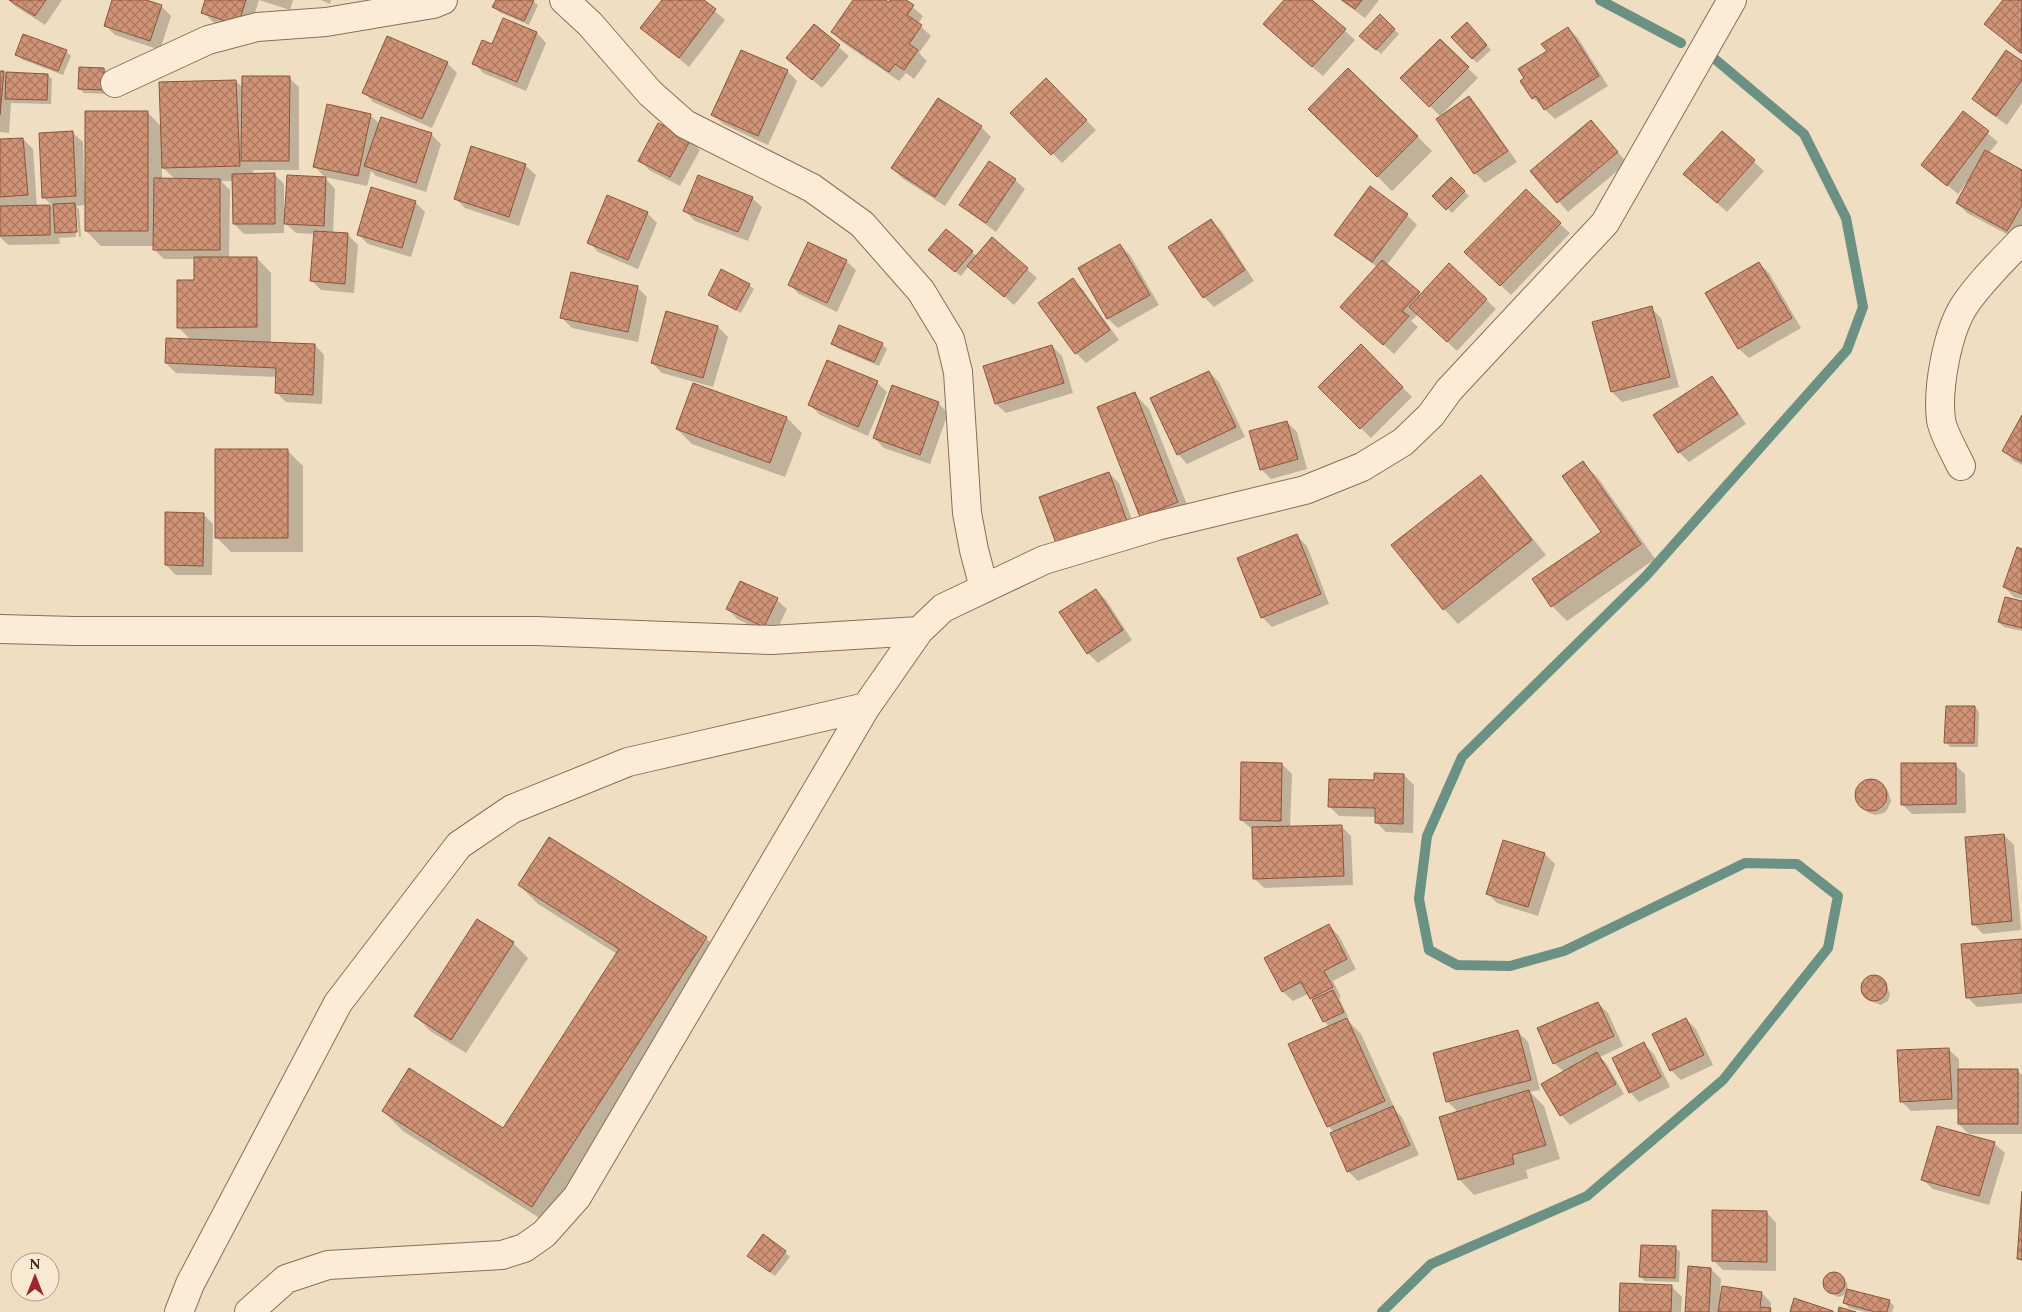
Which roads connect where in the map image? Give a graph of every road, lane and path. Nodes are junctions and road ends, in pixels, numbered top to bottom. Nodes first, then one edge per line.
1 (443, 0) edge
2 (564, 0) edge
3 (1732, 0) edge
4 (115, 83) dead end
5 (2022, 240) edge
6 (1961, 466) dead end
7 (984, 588) junction
8 (0, 629) edge
9 (919, 631) junction
10 (866, 707) junction
11 (179, 1312) edge
12 (249, 1312) edge

1 - 4 street
2 - 7 street
3 - 7 street
5 - 6 street
7 - 9 street
8 - 9 street
9 - 10 street
10 - 11 street
10 - 12 street

